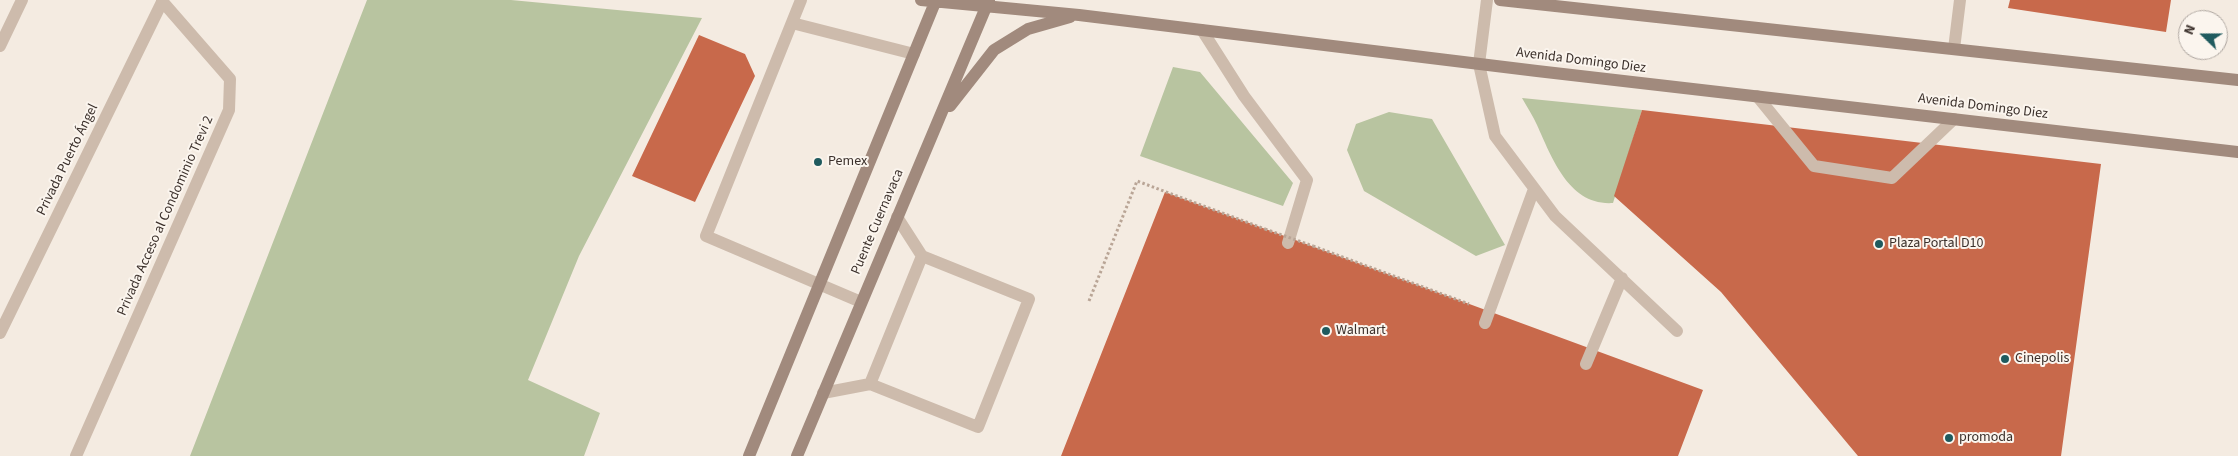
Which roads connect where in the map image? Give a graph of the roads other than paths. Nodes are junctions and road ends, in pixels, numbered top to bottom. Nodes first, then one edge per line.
1 (22, 0) edge
2 (801, 0) edge
3 (920, 0) edge
4 (1487, 0) edge
5 (1500, 0) edge
6 (1960, 0) edge
7 (162, 1) edge
8 (935, 1) edge
9 (988, 4) edge
10 (1079, 15) junction
11 (792, 23) junction
12 (1202, 30) junction
13 (0, 46) edge
14 (1954, 49) junction
15 (914, 54) junction
16 (1480, 64) junction
17 (2238, 80) edge
18 (1757, 96) junction
19 (1954, 119) junction
20 (935, 126) junction
21 (2238, 152) edge
22 (1534, 189) junction
23 (897, 217) junction
24 (1288, 242) dead end
25 (922, 256) junction
26 (1622, 278) junction
27 (818, 285) junction
28 (860, 302) junction
29 (1485, 323) dead end
30 (1678, 331) dead end
31 (0, 333) edge
32 (1586, 364) dead end
33 (870, 384) junction
34 (824, 393) junction
35 (76, 456) edge
36 (749, 456) edge
37 (797, 456) edge

1 - 13 street
2 - 11 street
3 - 8 main road, Avenida Domingo Diez
4 - 16 street
5 - 14 main road
6 - 14 street
7 - 31 street, Privada Puerto Ángel
7 - 35 street, Privada Acceso al Condominio Trevi 2
8 - 9 main road, Avenida Domingo Diez
8 - 15 main road
9 - 10 main road, Avenida Domingo Diez
9 - 20 main road, Puente Cuernavaca
10 - 12 main road, Avenida Domingo Diez
10 - 20 main road
11 - 15 street
11 - 27 street
12 - 16 main road, Avenida Domingo Diez
12 - 24 street
14 - 17 main road
15 - 27 main road
16 - 18 main road, Avenida Domingo Diez
16 - 22 street
18 - 19 main road, Avenida Domingo Diez
18 - 19 street
19 - 21 main road, Avenida Domingo Diez
20 - 23 main road, Puente Cuernavaca
22 - 26 street
22 - 29 street
23 - 25 street
23 - 28 main road, Puente Cuernavaca
25 - 33 street
25 - 33 street
26 - 30 street
26 - 32 street
27 - 28 street
27 - 36 main road
28 - 34 main road, Puente Cuernavaca
33 - 34 street
34 - 37 main road, Puente Cuernavaca

